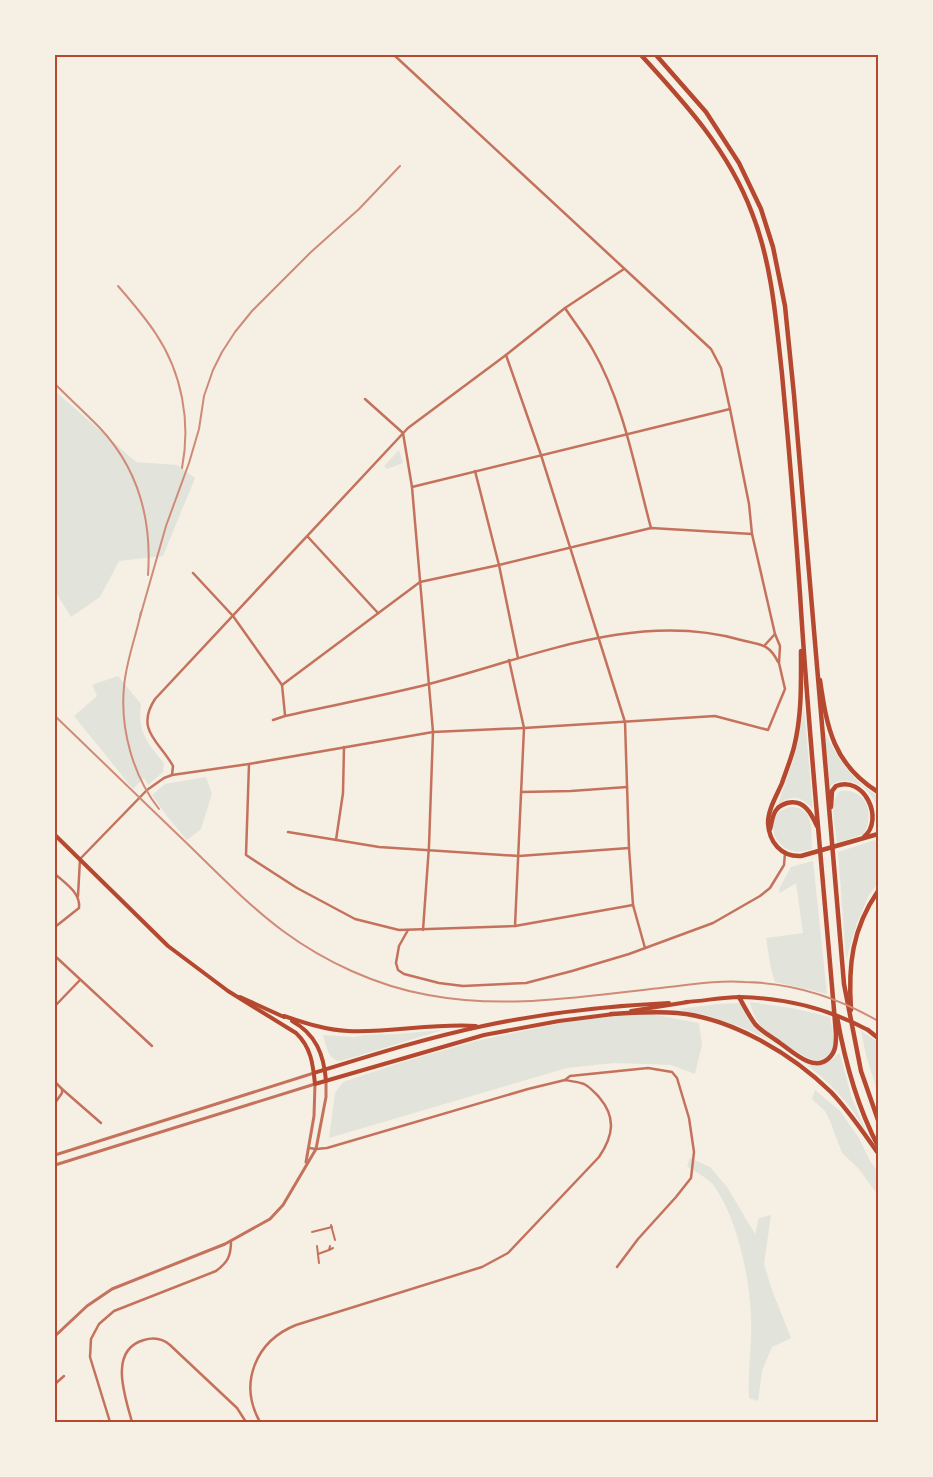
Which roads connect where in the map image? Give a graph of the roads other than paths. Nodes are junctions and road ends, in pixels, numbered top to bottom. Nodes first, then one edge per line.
1 (394, 55) edge
2 (641, 55) edge
3 (656, 55) edge
4 (624, 269) junction
5 (565, 308) junction
6 (506, 355) junction
7 (366, 399) dead end
8 (730, 409) junction
9 (403, 434) junction
10 (626, 434) junction
11 (541, 455) junction
12 (475, 471) junction
13 (412, 487) junction
14 (650, 528) junction
15 (752, 534) junction
16 (308, 536) junction
17 (570, 547) junction
18 (499, 565) junction
19 (193, 573) dead end
20 (420, 582) junction
21 (378, 614) junction
22 (233, 616) junction
23 (813, 624) junction
24 (802, 625) junction
25 (774, 634) junction
26 (599, 638) junction
27 (764, 646) junction
28 (518, 658) junction
29 (510, 660) junction
30 (779, 663) junction
31 (429, 684) junction
32 (282, 685) junction
33 (285, 716) junction
34 (273, 720) dead end
35 (625, 722) junction
36 (524, 728) junction
37 (433, 732) junction
38 (344, 747) junction
39 (249, 764) junction
40 (172, 775) junction
41 (627, 787) junction
42 (522, 792) junction
43 (878, 792) edge
44 (830, 826) junction
45 (819, 829) junction
46 (288, 832) dead end
47 (769, 832) junction
48 (878, 834) edge
49 (55, 835) edge
50 (336, 841) junction
51 (855, 842) junction
52 (629, 848) junction
53 (428, 850) junction
54 (785, 853) junction
55 (518, 856) junction
56 (80, 859) junction
57 (55, 874) edge
58 (878, 891) edge
59 (78, 896) junction
60 (633, 905) junction
61 (515, 926) junction
62 (55, 927) edge
63 (408, 930) junction
64 (423, 930) junction
65 (644, 948) junction
66 (55, 956) edge
67 (81, 980) junction
68 (846, 983) junction
69 (228, 991) junction
70 (739, 997) junction
71 (688, 1002) junction
72 (55, 1006) edge
73 (611, 1014) junction
74 (284, 1016) junction
75 (480, 1026) junction
76 (868, 1030) joint
77 (838, 1034) junction
78 (878, 1037) edge
79 (152, 1046) dead end
80 (325, 1069) junction
81 (314, 1073) junction
82 (564, 1080) junction
83 (326, 1081) junction
84 (55, 1082) edge
85 (315, 1084) junction
86 (62, 1089) junction
87 (55, 1103) edge
88 (878, 1120) edge
89 (101, 1123) dead end
90 (878, 1146) edge
91 (309, 1148) junction
92 (316, 1149) junction
93 (878, 1153) edge
94 (55, 1154) edge
95 (306, 1163) junction
96 (55, 1165) edge
97 (312, 1232) dead end
98 (231, 1240) junction
99 (335, 1240) dead end
100 (317, 1246) dead end
101 (331, 1247) dead end
102 (318, 1254) junction
103 (319, 1262) dead end
104 (617, 1267) dead end
105 (55, 1336) edge
106 (64, 1376) dead end
107 (55, 1384) edge
108 (110, 1422) edge
109 (132, 1422) edge
110 (246, 1422) edge
111 (260, 1422) edge

1 - 4 street
2 - 24 main road
3 - 23 main road
4 - 5 street
4 - 8 street
5 - 6 street
5 - 10 street
6 - 9 street
6 - 11 street
7 - 9 street
8 - 10 street
8 - 15 street
9 - 13 street
9 - 16 street
10 - 11 street
10 - 14 street
11 - 12 street
11 - 17 street
12 - 13 street
12 - 18 street
13 - 20 street
14 - 15 street
14 - 17 street
15 - 25 street
16 - 21 street
16 - 22 street
17 - 18 street
17 - 26 street
18 - 20 street
18 - 28 street
19 - 22 street
20 - 21 street
20 - 31 street
21 - 32 street
22 - 32 street
22 - 40 street
23 - 43 main road
23 - 44 main road
24 - 45 main road
24 - 47 main road
25 - 27 street
25 - 30 street
26 - 27 street
26 - 28 street
26 - 35 street
27 - 30 street
28 - 29 street
29 - 31 street
29 - 36 street
30 - 35 street
31 - 33 street
31 - 37 street
32 - 33 street
33 - 34 street
35 - 36 street
35 - 41 street
36 - 37 street
36 - 42 street
37 - 38 street
37 - 53 street
38 - 39 street
38 - 50 street
39 - 40 street
39 - 63 street
40 - 56 street
41 - 42 street
41 - 52 street
42 - 55 street
44 - 51 main road
44 - 68 main road
45 - 47 main road
45 - 77 main road
46 - 50 street
47 - 54 main road
48 - 51 main road
49 - 56 main road
50 - 53 street
51 - 54 main road
52 - 55 street
52 - 60 street
53 - 55 street
53 - 64 street
54 - 65 street
55 - 61 street
56 - 59 street
56 - 69 main road
57 - 59 street
58 - 68 main road
59 - 62 street
60 - 61 street
60 - 65 street
61 - 64 street
63 - 64 street
63 - 65 street
66 - 67 street
67 - 72 street
67 - 79 street
68 - 88 main road
69 - 74 main road
69 - 81 main road
70 - 71 main road
70 - 76 main road
70 - 77 main road
71 - 73 main road
71 - 75 main road
73 - 83 main road
73 - 93 main road
74 - 75 main road
74 - 80 main road
75 - 80 main road
76 - 78 main road
77 - 90 main road
80 - 81 main road
80 - 83 main road
81 - 85 main road
81 - 94 street
82 - 92 street
82 - 104 street
82 - 111 street
83 - 85 main road
83 - 92 street
84 - 86 street
85 - 91 street
85 - 96 street
86 - 87 street
86 - 89 street
91 - 92 street
91 - 95 street
92 - 95 street
95 - 98 street
97 - 99 street
98 - 105 street
98 - 108 street
100 - 102 street
101 - 102 street
102 - 103 street
106 - 107 street
109 - 110 street

